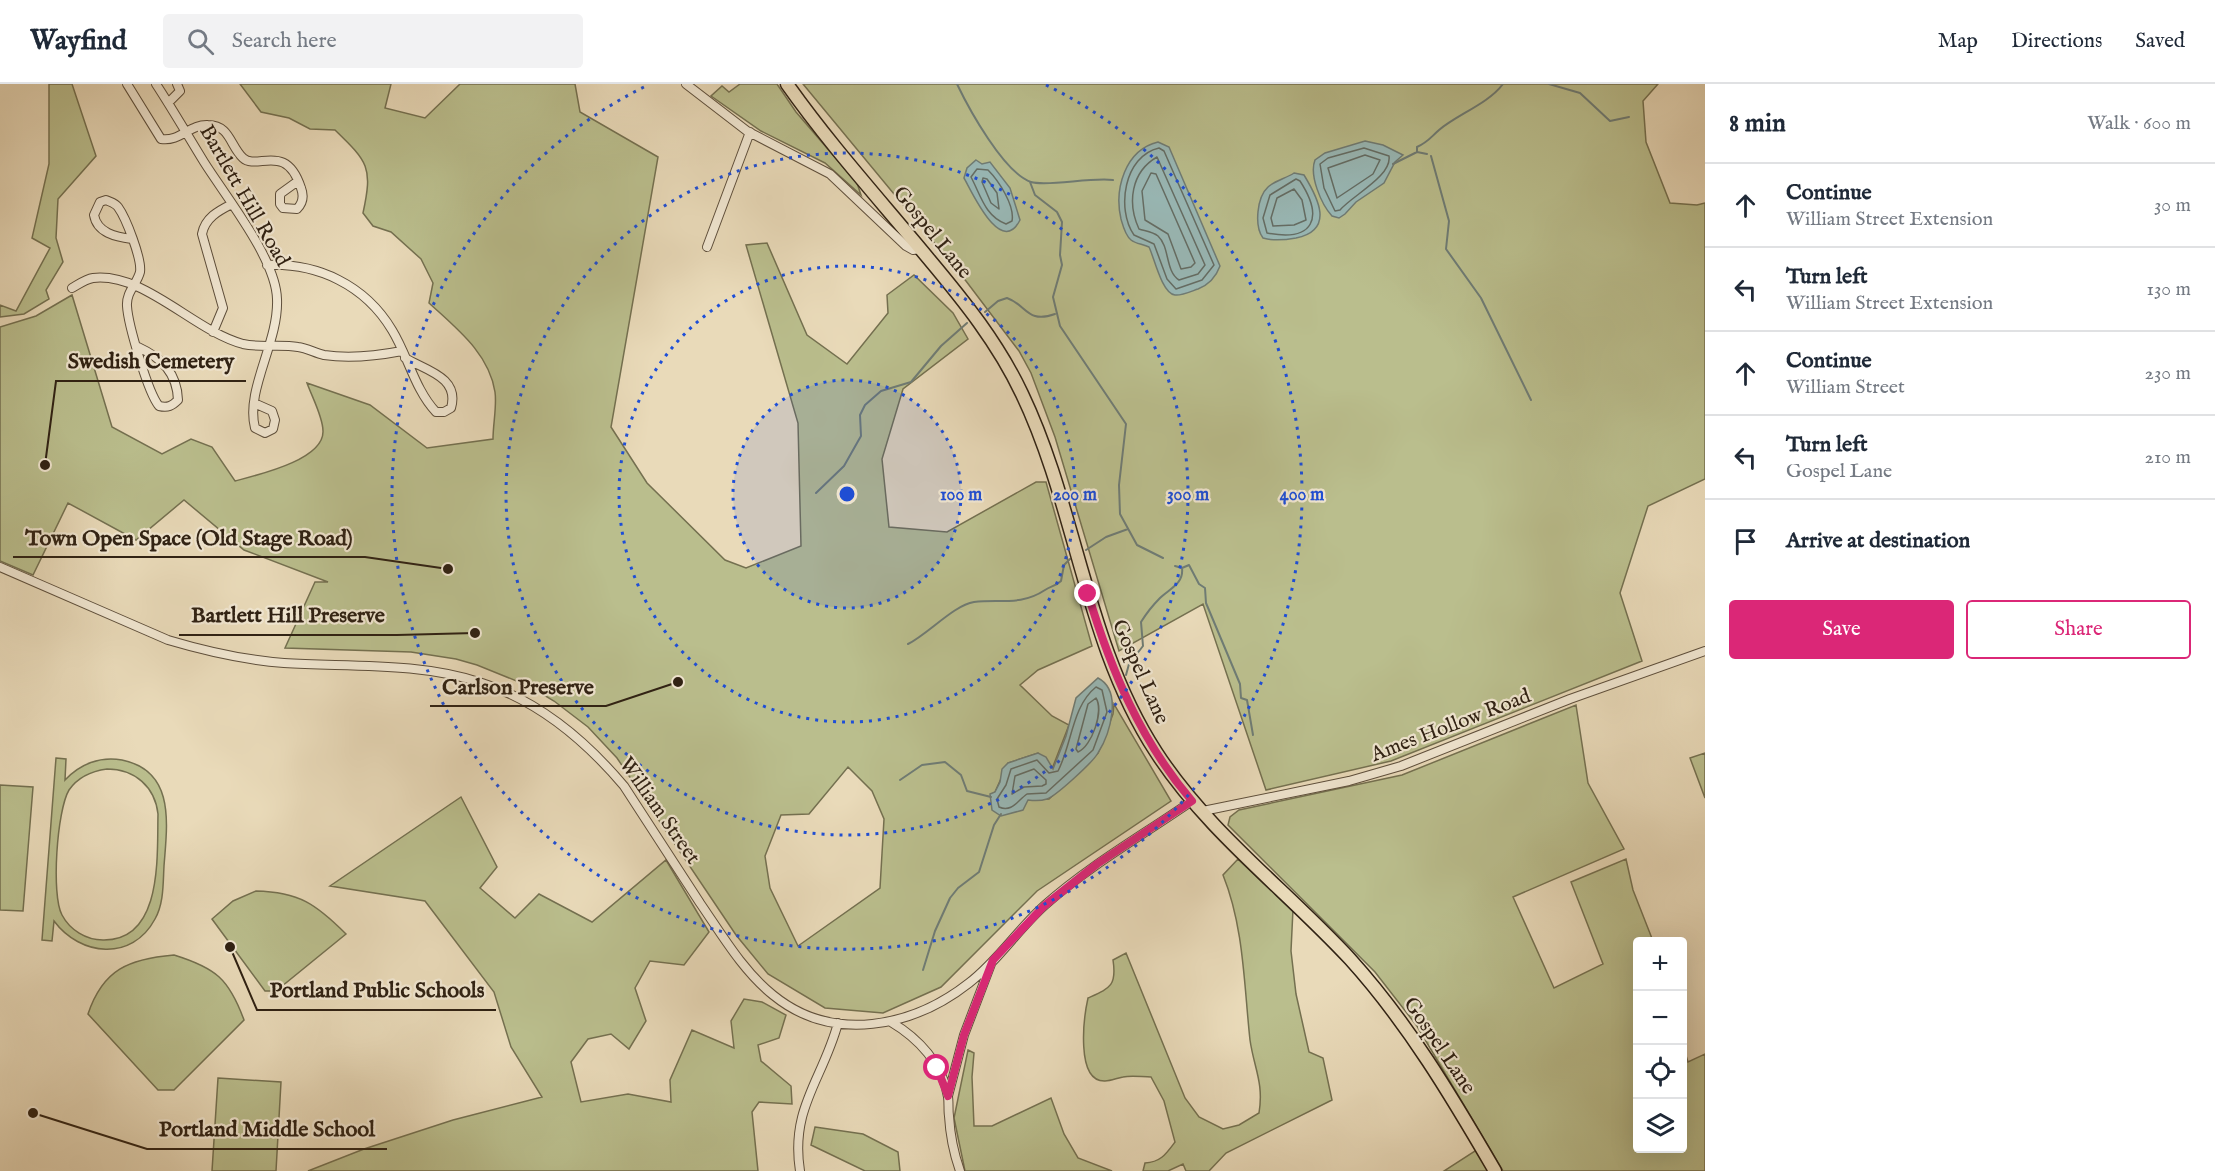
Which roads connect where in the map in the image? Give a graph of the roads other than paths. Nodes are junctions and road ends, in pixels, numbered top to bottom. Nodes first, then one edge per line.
1 (127, 84) edge
2 (156, 84) edge
3 (177, 84) edge
4 (686, 84) edge
5 (786, 84) edge
6 (168, 103) junction
7 (186, 132) junction
8 (750, 132) junction
9 (298, 181) dead end
10 (232, 204) junction
11 (132, 239) junction
12 (706, 247) dead end
13 (921, 249) junction
14 (267, 265) junction
15 (133, 285) junction
16 (72, 288) dead end
17 (213, 332) junction
18 (138, 348) junction
19 (270, 348) junction
20 (403, 354) junction
21 (254, 403) dead end
22 (0, 567) edge
23 (1705, 651) edge
24 (1192, 801) junction
25 (1203, 811) junction
26 (993, 960) junction
27 (891, 1022) junction
28 (838, 1023) junction
29 (948, 1096) junction
30 (800, 1171) edge
31 (960, 1171) edge
32 (1496, 1171) edge

1 - 7 street
2 - 6 street, Bartlett Hill Road
3 - 6 street
4 - 8 street
5 - 13 main road, Gospel Lane
6 - 7 street, Bartlett Hill Road
7 - 9 street
7 - 10 street, Bartlett Hill Road
8 - 12 street
8 - 13 street
10 - 14 street, Bartlett Hill Road
10 - 17 street
11 - 11 street
11 - 15 street
13 - 24 main road, Gospel Lane
14 - 19 street, Bartlett Hill Road
14 - 20 street
15 - 16 street
15 - 17 street
15 - 18 street
17 - 19 street
18 - 18 street
19 - 20 street
19 - 21 street, Bartlett Hill Road
20 - 20 street
22 - 28 street, William Street
23 - 25 street, Ames Hollow Road
24 - 25 main road, Gospel Lane
24 - 26 street, William Street
25 - 32 main road, Gospel Lane
26 - 27 street, William Street
26 - 29 street
27 - 28 street, William Street
27 - 29 street
28 - 30 street
29 - 31 street

